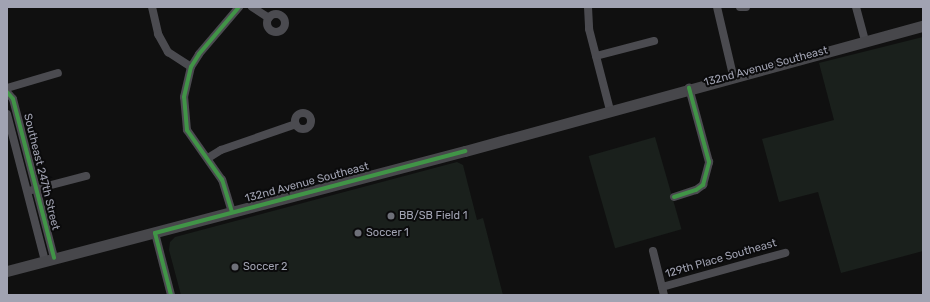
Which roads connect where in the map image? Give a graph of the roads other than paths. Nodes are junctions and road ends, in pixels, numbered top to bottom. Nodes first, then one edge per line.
1 (152, 7) edge
2 (239, 7) edge
3 (252, 7) edge
4 (588, 7) edge
5 (717, 7) edge
6 (740, 7) edge
7 (746, 7) edge
8 (856, 7) edge
9 (269, 18) dead end
10 (923, 26) edge
11 (654, 41) dead end
12 (865, 41) junction
13 (596, 56) junction
14 (191, 67) junction
15 (58, 73) dead end
16 (733, 76) junction
17 (7, 88) edge
18 (689, 88) junction
19 (7, 92) edge
20 (610, 110) junction
21 (7, 114) edge
22 (296, 124) dead end
23 (208, 158) junction
24 (86, 176) dead end
25 (31, 190) junction
26 (674, 197) dead end
27 (232, 212) junction
28 (155, 233) junction
29 (653, 252) dead end
30 (785, 253) dead end
31 (49, 259) junction
32 (7, 271) edge
33 (663, 291) edge
34 (171, 295) edge

1 - 14 street
2 - 14 street
3 - 9 street
4 - 13 street
5 - 16 street
6 - 7 street
8 - 12 street
10 - 12 main road, 132nd Avenue Southeast
11 - 13 street
12 - 16 main road, 132nd Avenue Southeast
13 - 20 street
14 - 23 street
15 - 17 street
16 - 18 main road, 132nd Avenue Southeast
18 - 20 main road, 132nd Avenue Southeast
18 - 26 street
19 - 25 street, Southeast 247th Street
20 - 27 main road, 132nd Avenue Southeast
21 - 25 street, Southeast 247th Street
22 - 23 street
23 - 27 street
24 - 25 street
25 - 31 street, Southeast 247th Street
27 - 28 main road, 132nd Avenue Southeast
28 - 31 main road, 132nd Avenue Southeast
28 - 34 street
29 - 33 street
30 - 33 street, 129th Place Southeast
31 - 32 main road, 132nd Avenue Southeast

